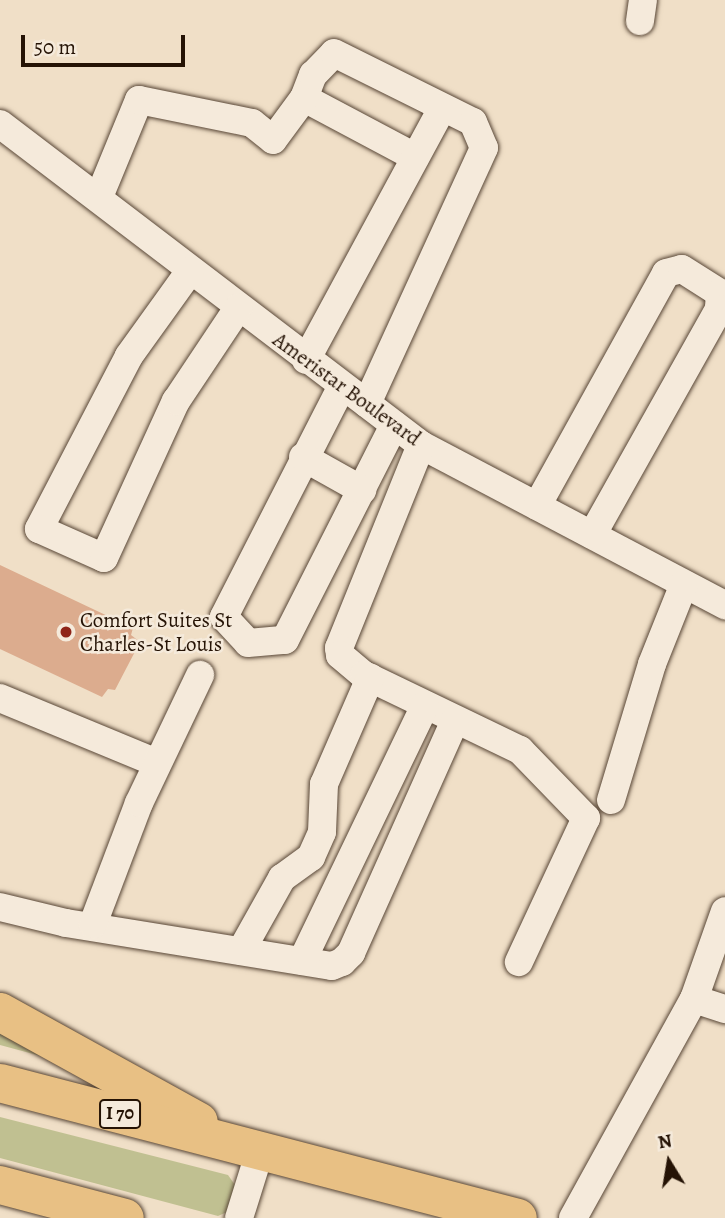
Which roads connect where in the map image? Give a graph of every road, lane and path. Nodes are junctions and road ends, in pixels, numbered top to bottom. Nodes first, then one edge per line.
1 (304, 99) junction
2 (442, 108) junction
3 (0, 124) edge
4 (415, 157) junction
5 (99, 197) junction
6 (190, 271) junction
7 (238, 308) junction
8 (306, 360) junction
9 (342, 386) junction
10 (366, 404) junction
11 (394, 425) junction
12 (421, 445) junction
13 (303, 457) junction
14 (362, 490) junction
15 (537, 506) junction
16 (592, 536) junction
17 (703, 587) edge
18 (725, 605) edge
19 (200, 675) dead end
20 (370, 678) junction
21 (0, 698) edge
22 (425, 705) junction
23 (455, 720) junction
24 (157, 763) junction
25 (611, 800) dead end
26 (0, 907) edge
27 (725, 911) edge
28 (93, 924) junction
29 (241, 951) junction
30 (302, 961) junction
31 (519, 962) dead end
32 (694, 999) junction
33 (725, 1009) edge
34 (0, 1012) edge
35 (0, 1083) edge
36 (250, 1148) junction
37 (0, 1185) edge
38 (124, 1218) edge
39 (239, 1218) edge
40 (519, 1218) edge
41 (573, 1218) edge

1 - 2 street
1 - 4 street
1 - 5 street
2 - 4 street
2 - 10 street
3 - 5 street, Ameristar Boulevard
4 - 8 street
5 - 6 street, Ameristar Boulevard
6 - 7 street, Ameristar Boulevard
6 - 7 street
7 - 8 street, Ameristar Boulevard
8 - 9 street, Ameristar Boulevard
9 - 10 street, Ameristar Boulevard
9 - 13 street
10 - 11 street, Ameristar Boulevard
11 - 12 street, Ameristar Boulevard
11 - 14 street
12 - 15 street, Ameristar Boulevard
12 - 20 street
13 - 14 street
13 - 14 street
15 - 16 street, Ameristar Boulevard
15 - 16 street
16 - 17 street, Ameristar Boulevard
17 - 18 street, Ameristar Boulevard
17 - 25 street
19 - 24 street
20 - 22 street
20 - 29 street
21 - 24 street
22 - 23 street
22 - 30 street
23 - 30 street
23 - 31 street
24 - 28 street
26 - 28 street
27 - 32 street
28 - 29 street
29 - 30 street
32 - 33 street
32 - 41 street
34 - 36 highway
35 - 36 highway, I 70
36 - 39 street
36 - 40 highway, I 70
37 - 38 highway

